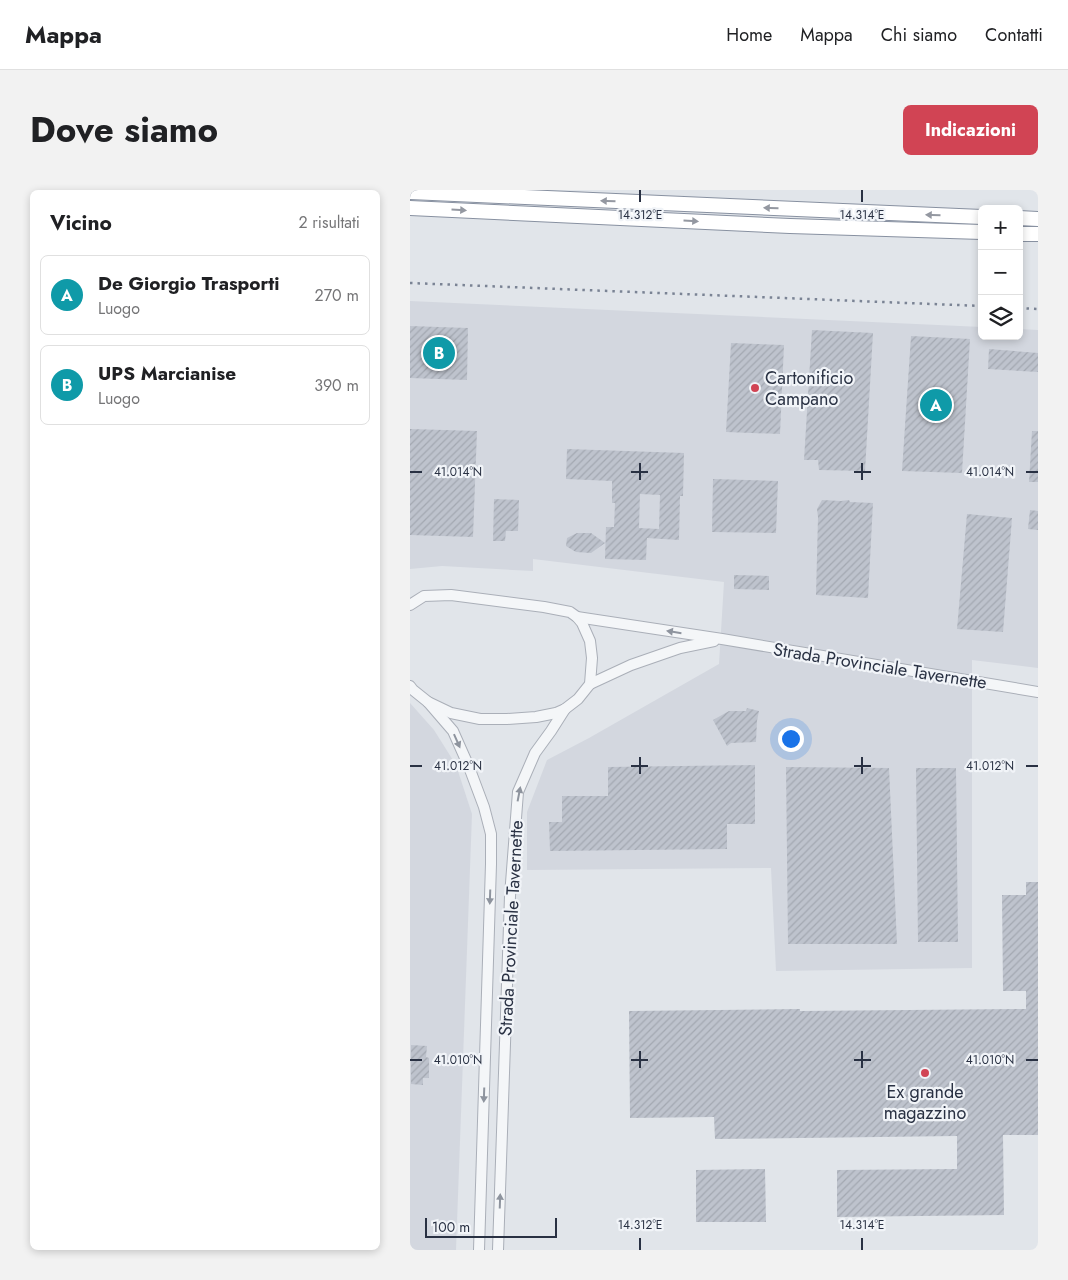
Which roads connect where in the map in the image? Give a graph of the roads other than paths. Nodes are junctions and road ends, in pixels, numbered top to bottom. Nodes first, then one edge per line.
1 (410, 192) edge
2 (410, 208) edge
3 (978, 217) edge
4 (1023, 218) edge
5 (1038, 219) edge
6 (978, 232) edge
7 (1023, 234) edge
8 (1038, 234) edge
9 (424, 596) junction
10 (410, 598) edge
11 (410, 606) edge
12 (577, 617) junction
13 (722, 639) junction
14 (590, 684) junction
15 (410, 686) edge
16 (1038, 692) edge
17 (428, 702) junction
18 (565, 709) junction
19 (479, 1250) edge
20 (498, 1250) edge

3 -> 1 highway
2 -> 6 highway
4 - 5 highway
7 - 8 highway
9 - 10 street
9 - 11 street
9 - 12 street, Strada Provinciale Tavernette
13 -> 12 street, Strada Provinciale Tavernette
12 - 14 street
13 - 14 street, Strada Provinciale Tavernette
13 - 16 street, Strada Provinciale Tavernette
14 - 18 street
15 - 17 street
17 - 18 street
17 -> 19 street, Strada Provinciale Tavernette
20 -> 18 street, Strada Provinciale Tavernette

